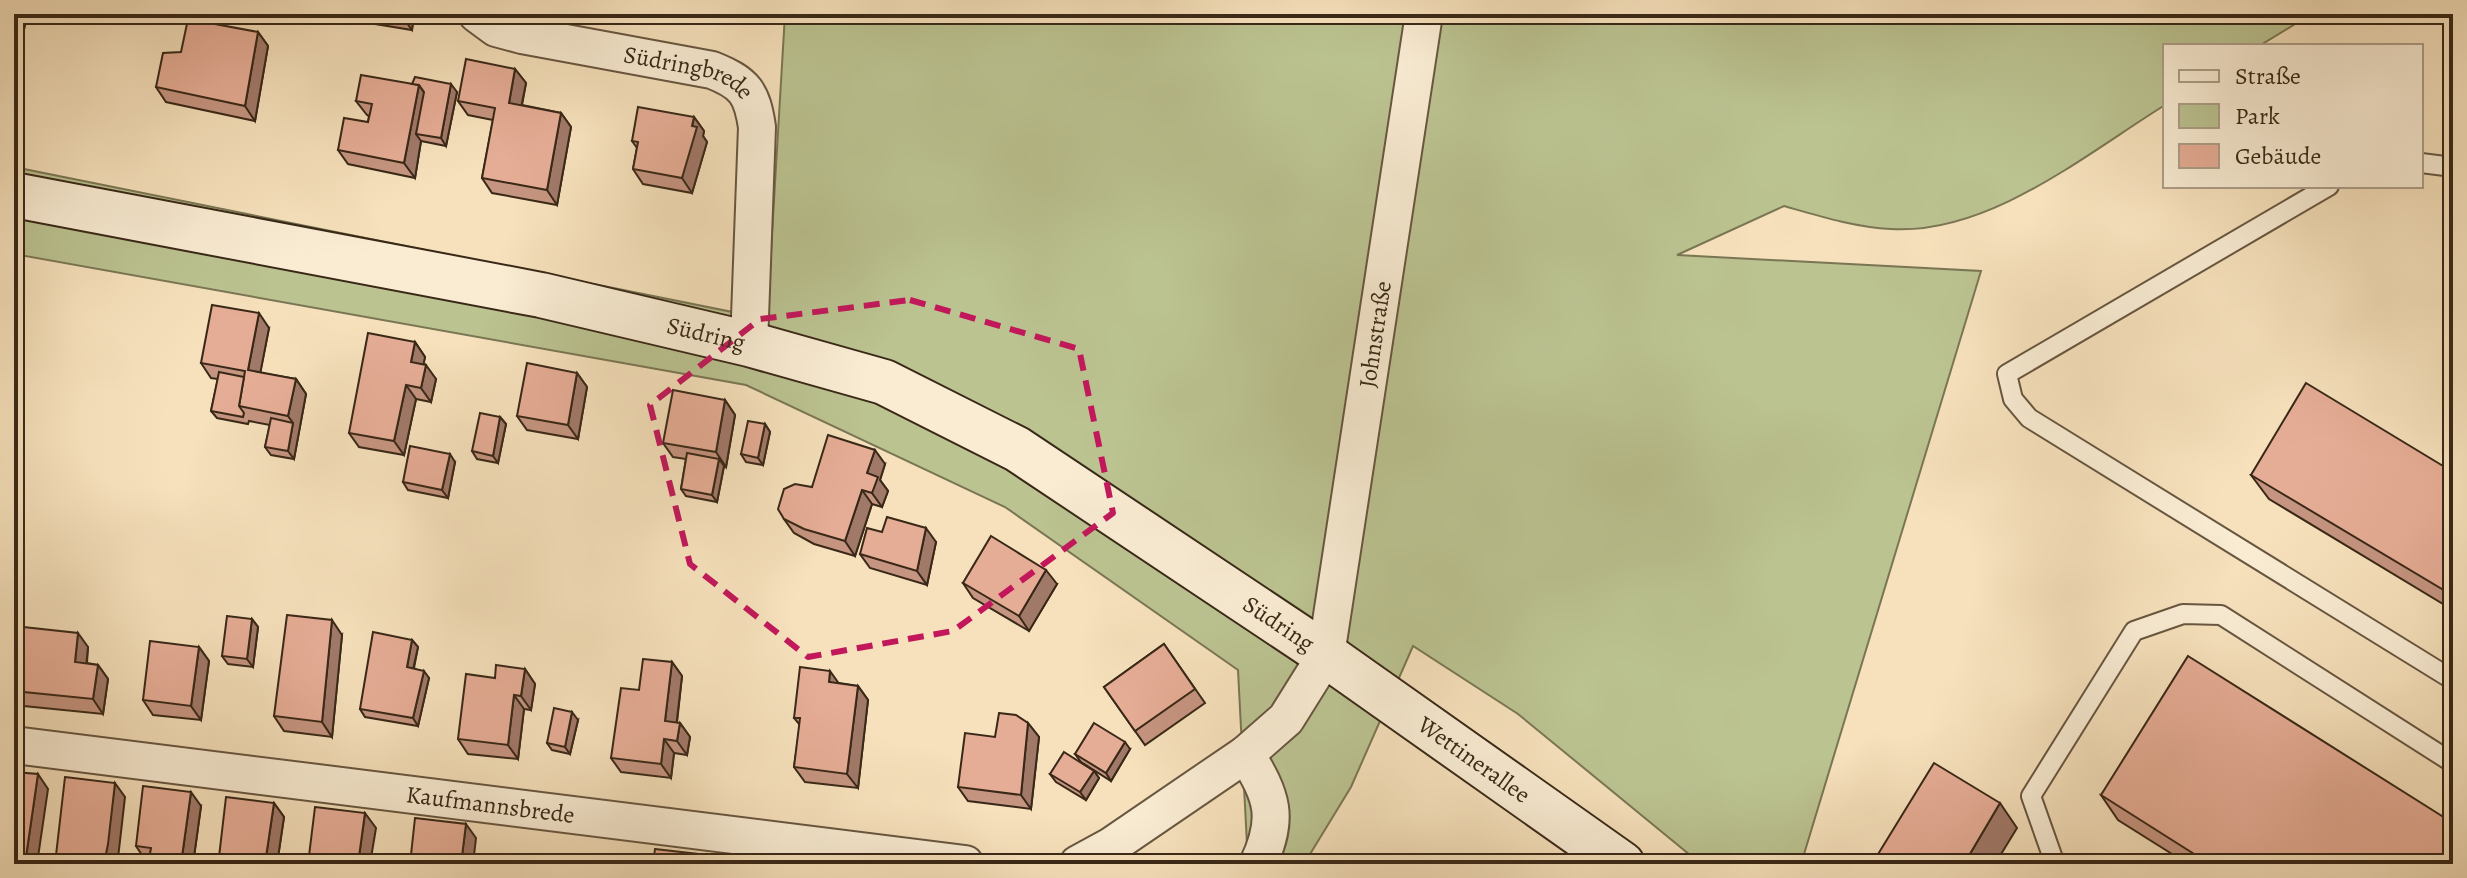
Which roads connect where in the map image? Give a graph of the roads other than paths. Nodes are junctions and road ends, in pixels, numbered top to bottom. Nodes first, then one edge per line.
1 (477, 14) edge
2 (1424, 14) edge
3 (2423, 163) edge
4 (2453, 167) edge
5 (2326, 188) edge
6 (14, 195) edge
7 (749, 344) junction
8 (1326, 655) junction
9 (2453, 680) edge
10 (14, 745) edge
11 (1246, 754) junction
12 (2453, 763) edge
13 (965, 864) edge
14 (1078, 864) edge
15 (1258, 864) edge
16 (1622, 864) edge
17 (2055, 864) edge

1 - 7 street, Südringbrede
2 - 8 street, Johnstraße
3 - 4 lane
5 - 9 lane
6 - 7 street, Südring
7 - 8 street, Südring
8 - 11 street
8 - 16 street, Wettinerallee
10 - 13 street, Kaufmannsbrede
11 - 14 street
11 - 15 street
12 - 17 lane

